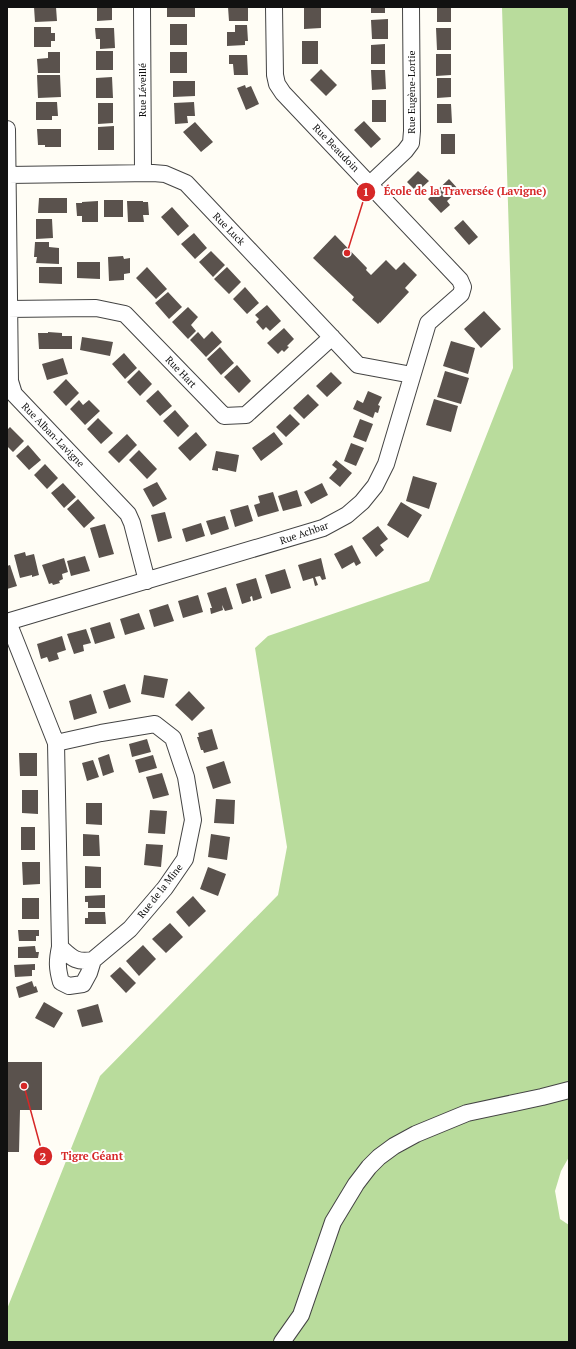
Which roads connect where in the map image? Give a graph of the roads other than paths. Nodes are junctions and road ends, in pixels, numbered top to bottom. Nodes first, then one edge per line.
1 (142, 7) edge
2 (274, 7) edge
3 (411, 7) edge
4 (7, 130) edge
5 (143, 172) junction
6 (8, 174) edge
7 (370, 184) junction
8 (463, 286) joint
9 (7, 309) edge
10 (332, 337) junction
11 (412, 375) junction
12 (147, 581) junction
13 (7, 622) edge
14 (56, 743) junction
15 (60, 947) junction
16 (93, 960) junction
17 (569, 1090) edge
18 (282, 1342) edge

1 - 5 street, Rue Léveillé
2 - 7 street, Rue Beaudoin
3 - 7 street, Rue Eugène-Lortie
4 - 6 street, Rue Alban-Lavigne
5 - 6 street, Rue Luck
5 - 10 street, Rue Luck
6 - 9 street, Rue Alban-Lavigne
7 - 8 street, Rue Beaudoin
8 - 11 street, Rue Achbar
9 - 10 street, Rue Hart
9 - 12 street, Rue Alban-Lavigne
10 - 11 street, Rue Luck
11 - 12 street, Rue Achbar
12 - 13 street, Rue Achbar
13 - 14 street, Rue de la Mine
14 - 15 street, Rue de la Mine
14 - 16 street, Rue de la Mine
15 - 16 street
15 - 16 street, Rue de la Mine
17 - 18 street

